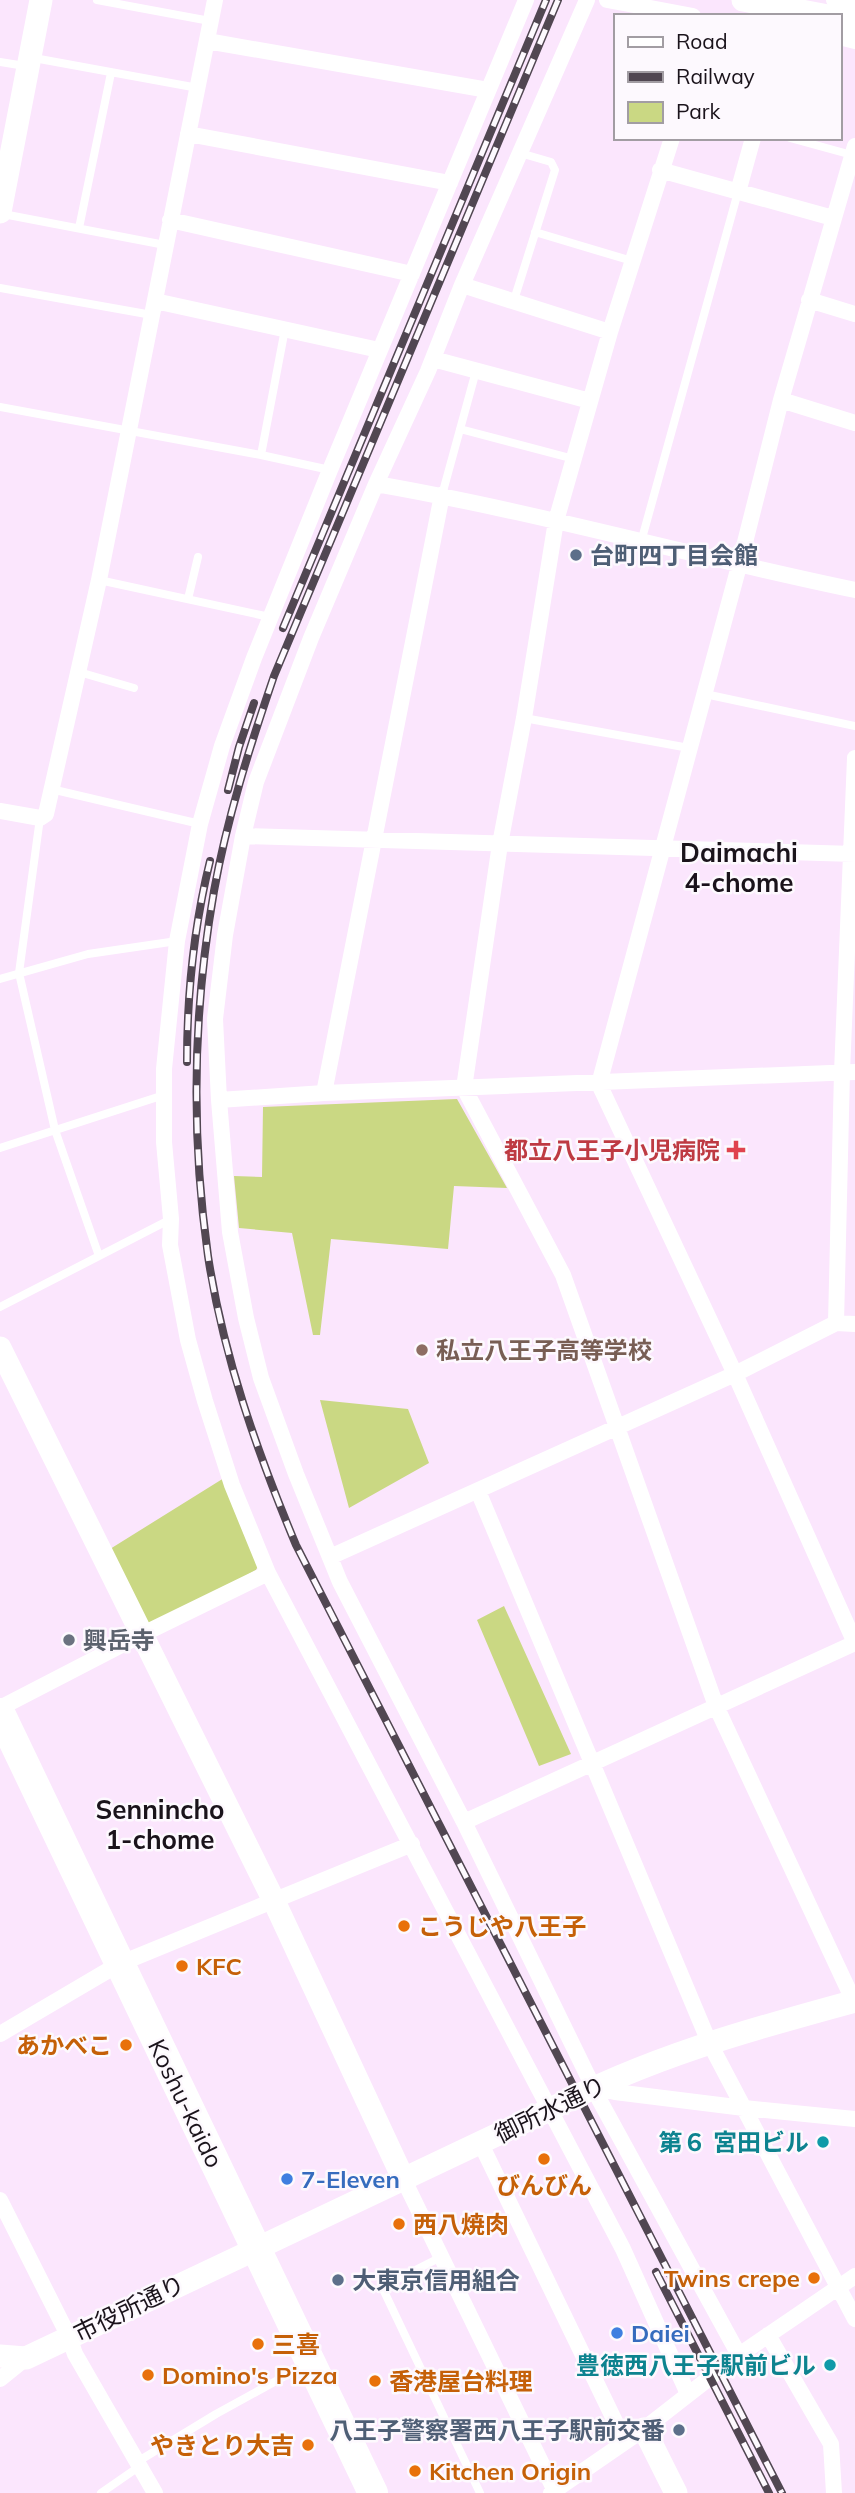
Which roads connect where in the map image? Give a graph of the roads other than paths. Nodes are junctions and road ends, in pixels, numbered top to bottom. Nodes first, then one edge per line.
1 (41, 0) edge
2 (96, 0) edge
3 (215, 0) edge
4 (526, 0) edge
5 (586, 0) edge
6 (607, 0) edge
7 (743, 0) edge
8 (834, 0) edge
9 (855, 5) edge
10 (682, 14) edge
11 (817, 14) edge
12 (210, 21) junction
13 (207, 41) junction
14 (0, 62) edge
15 (30, 62) junction
16 (111, 73) junction
17 (198, 88) junction
18 (488, 90) junction
19 (188, 134) junction
20 (672, 140) edge
21 (752, 140) edge
22 (796, 140) edge
23 (520, 153) junction
24 (853, 158) edge
25 (660, 170) junction
26 (450, 183) junction
27 (738, 192) junction
28 (0, 212) edge
29 (833, 218) junction
30 (170, 220) junction
31 (79, 228) junction
32 (535, 232) junction
33 (165, 245) junction
34 (632, 261) junction
35 (412, 274) junction
36 (462, 285) junction
37 (0, 288) edge
38 (514, 300) junction
39 (809, 300) junction
40 (153, 308) junction
41 (855, 314) edge
42 (285, 329) junction
43 (610, 332) junction
44 (379, 350) junction
45 (433, 359) junction
46 (476, 371) junction
47 (781, 400) junction
48 (590, 401) junction
49 (0, 407) edge
50 (855, 423) edge
51 (460, 429) junction
52 (128, 430) junction
53 (261, 455) junction
54 (574, 459) junction
55 (330, 470) junction
56 (376, 484) junction
57 (442, 495) junction
58 (556, 520) junction
59 (642, 542) junction
60 (198, 557) dead end
61 (739, 566) junction
62 (99, 580) junction
63 (855, 590) edge
64 (188, 599) junction
65 (272, 617) junction
66 (79, 672) junction
67 (134, 688) dead end
68 (705, 694) junction
69 (524, 718) junction
70 (855, 726) edge
71 (689, 748) junction
72 (855, 758) edge
73 (51, 789) junction
74 (0, 811) edge
75 (40, 818) junction
76 (200, 824) junction
77 (243, 836) junction
78 (373, 841) junction
79 (500, 844) junction
80 (661, 848) junction
81 (852, 854) edge
82 (177, 941) junction
83 (19, 973) junction
84 (0, 979) edge
85 (849, 1072) edge
86 (599, 1084) junction
87 (464, 1088) junction
88 (324, 1093) junction
89 (164, 1095) junction
90 (219, 1100) junction
91 (55, 1130) junction
92 (0, 1148) edge
93 (171, 1219) junction
94 (99, 1256) junction
95 (0, 1307) edge
96 (836, 1323) junction
97 (855, 1324) edge
98 (0, 1348) edge
99 (735, 1374) junction
100 (617, 1426) junction
101 (478, 1491) junction
102 (330, 1557) junction
103 (268, 1573) junction
104 (141, 1634) junction
105 (716, 1706) junction
106 (0, 1710) edge
107 (592, 1763) junction
108 (464, 1822) junction
109 (412, 1844) junction
110 (274, 1901) junction
111 (119, 1964) junction
112 (855, 2002) edge
113 (0, 2034) edge
114 (709, 2042) junction
115 (593, 2087) junction
116 (744, 2109) junction
117 (549, 2110) junction
118 (855, 2119) edge
119 (480, 2143) junction
120 (403, 2178) junction
121 (0, 2200) edge
122 (256, 2247) junction
123 (441, 2257) junction
124 (855, 2276) edge
125 (839, 2288) junction
126 (855, 2319) edge
127 (768, 2335) junction
128 (69, 2337) junction
129 (739, 2355) junction
130 (0, 2356) edge
131 (26, 2358) junction
132 (310, 2362) junction
133 (0, 2379) edge
134 (688, 2394) junction
135 (635, 2436) junction
136 (139, 2464) junction
137 (554, 2492) edge
138 (101, 2493) edge
139 (155, 2493) edge
140 (373, 2493) edge
141 (480, 2493) edge
142 (676, 2493) edge
143 (834, 2493) edge

1 - 15 street
2 - 12 lane
3 - 12 street
4 - 18 street
5 - 23 street
6 - 10 street
7 - 11 street
8 - 9 street
12 - 13 street
13 - 17 street
13 - 18 street
14 - 15 lane
15 - 16 lane
15 - 28 street
16 - 17 lane
16 - 31 lane
17 - 19 street
18 - 26 street
19 - 26 street
19 - 30 street
20 - 25 street
21 - 27 street
22 - 24 lane
23 - 32 lane
23 - 36 street
24 - 29 street
25 - 27 street
25 - 34 street
26 - 35 street
27 - 29 street
27 - 59 lane
28 - 31 lane
29 - 39 street
30 - 33 street
30 - 35 street
31 - 33 lane
32 - 34 lane
32 - 38 lane
33 - 40 street
34 - 43 street
35 - 44 street
36 - 38 street
36 - 45 street
37 - 40 lane
38 - 43 street
39 - 41 street
39 - 47 street
40 - 42 street
40 - 52 street
42 - 44 street
42 - 53 lane
43 - 48 street
44 - 55 street
45 - 46 street
45 - 56 street
46 - 48 street
46 - 51 lane
47 - 50 street
47 - 61 street
48 - 54 street
49 - 52 lane
51 - 54 lane
51 - 57 lane
52 - 53 lane
52 - 62 street
53 - 55 lane
54 - 58 street
55 - 65 street
56 - 57 street
56 - 77 street
57 - 58 street
57 - 78 street
58 - 59 street
58 - 69 street
59 - 61 street
60 - 64 lane
61 - 63 street
61 - 68 street
62 - 64 lane
62 - 66 street
64 - 65 lane
65 - 76 street
66 - 67 lane
66 - 73 street
68 - 70 lane
68 - 71 street
69 - 71 lane
69 - 79 street
71 - 80 street
72 - 81 street
73 - 75 street
73 - 76 lane
74 - 75 street
75 - 83 lane
76 - 82 street
77 - 78 street
77 - 90 street
78 - 79 street
78 - 88 street
79 - 80 street
79 - 87 street
80 - 81 street
80 - 86 street
81 - 85 street
82 - 83 lane
82 - 89 street
83 - 84 lane
83 - 91 lane
85 - 86 street
85 - 96 street
86 - 87 street
86 - 99 street
87 - 88 street
87 - 100 street
88 - 90 street
89 - 91 lane
89 - 93 street
90 - 102 street
91 - 92 lane
91 - 94 lane
93 - 94 lane
93 - 103 street
94 - 95 lane
96 - 97 street
96 - 99 street
98 - 104 street
99 - 100 street
99 - 105 street
100 - 101 street
100 - 105 street
101 - 102 street
101 - 107 street
102 - 108 street
103 - 104 street
103 - 109 street
104 - 106 street
104 - 110 street
105 - 107 street
105 - 112 street
106 - 111 highway, Koshu-kaido
107 - 108 street
107 - 114 street
108 - 115 street
109 - 110 street
109 - 117 street
110 - 111 street
110 - 120 street
111 - 113 street
111 - 122 highway, Koshu-kaido
112 - 114 street, 御所水通り
114 - 115 street, 御所水通り
114 - 116 street
115 - 116 street
115 - 117 street, 御所水通り
115 - 129 street
116 - 118 street
116 - 125 street
117 - 119 street, 御所水通り
117 - 134 street
119 - 120 street, 御所水通り
119 - 135 street
120 - 122 street, 御所水通り
120 - 123 street
121 - 128 street
122 - 128 street, 市役所通り
122 - 132 highway, Koshu-kaido
123 - 137 street
123 - 141 lane
124 - 125 street
125 - 126 street
125 - 127 street
127 - 129 street
127 - 143 street
128 - 131 street, 市役所通り
128 - 136 street
129 - 134 street
130 - 131 street
131 - 133 street
132 - 136 lane
132 - 140 highway, Koshu-kaido
134 - 135 street
135 - 137 street
135 - 142 street
136 - 138 lane
136 - 139 street

